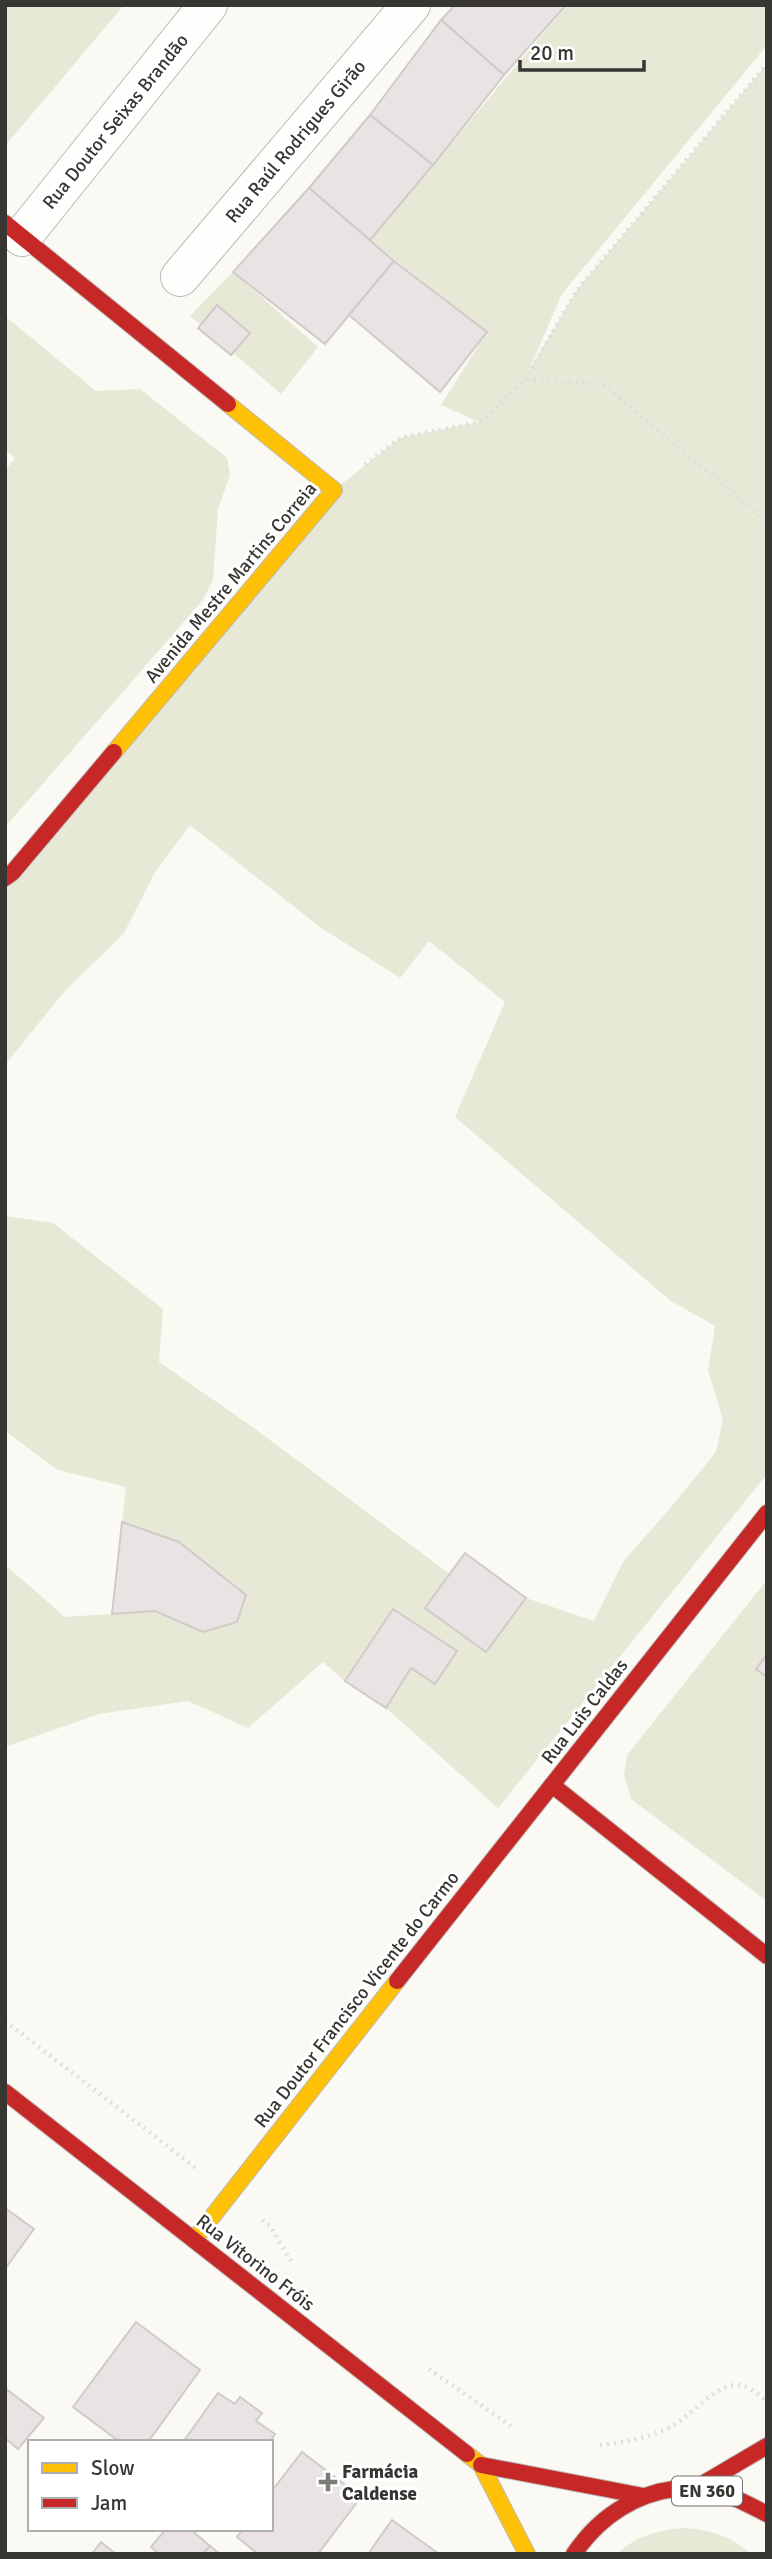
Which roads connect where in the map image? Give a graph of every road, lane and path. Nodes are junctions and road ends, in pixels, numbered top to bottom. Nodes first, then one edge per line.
1 (208, 5) edge
2 (411, 5) edge
3 (767, 64) edge
4 (13, 230) edge
5 (180, 277) dead end
6 (525, 380) junction
7 (334, 490) junction
8 (767, 521) edge
9 (5, 878) edge
10 (767, 1513) edge
11 (552, 1786) junction
12 (767, 1956) edge
13 (5, 2021) edge
14 (5, 2092) edge
15 (230, 2195) junction
16 (194, 2240) junction
17 (295, 2268) dead end
18 (419, 2361) dead end
19 (767, 2402) edge
20 (520, 2432) dead end
21 (594, 2445) dead end
22 (767, 2446) edge
23 (481, 2465) junction
24 (694, 2489) junction
25 (643, 2496) junction
26 (767, 2514) edge
27 (527, 2554) edge
28 (575, 2554) edge

1 - 4 street, Rua Doutor Seixas Brandão
2 - 5 street, Rua Raúl Rodrigues Girão
3 - 6 path
4 - 7 street, Avenida Mestre Martins Correia
6 - 7 path
6 - 8 path
7 - 9 street, Avenida Mestre Martins Correia
10 - 11 street, Rua Luis Caldas
11 - 12 street, Rua Luis Caldas
11 - 15 street, Rua Doutor Francisco Vicente do Carmo
13 - 15 path
14 - 16 street, Rua Vitorino Fróis / EN 360
15 - 16 street, Rua Doutor Francisco Vicente do Carmo
15 - 17 path
16 - 23 street, Rua Vitorino Fróis / EN 360
18 - 20 path
19 - 21 path
22 - 24 street
23 - 25 street, Rua Vitorino Fróis / EN 360
23 - 27 street, Rua Vitorino Fróis / EN 360
24 - 25 street, EN 360
24 - 26 street, EN 360
25 - 28 street, EN 360

